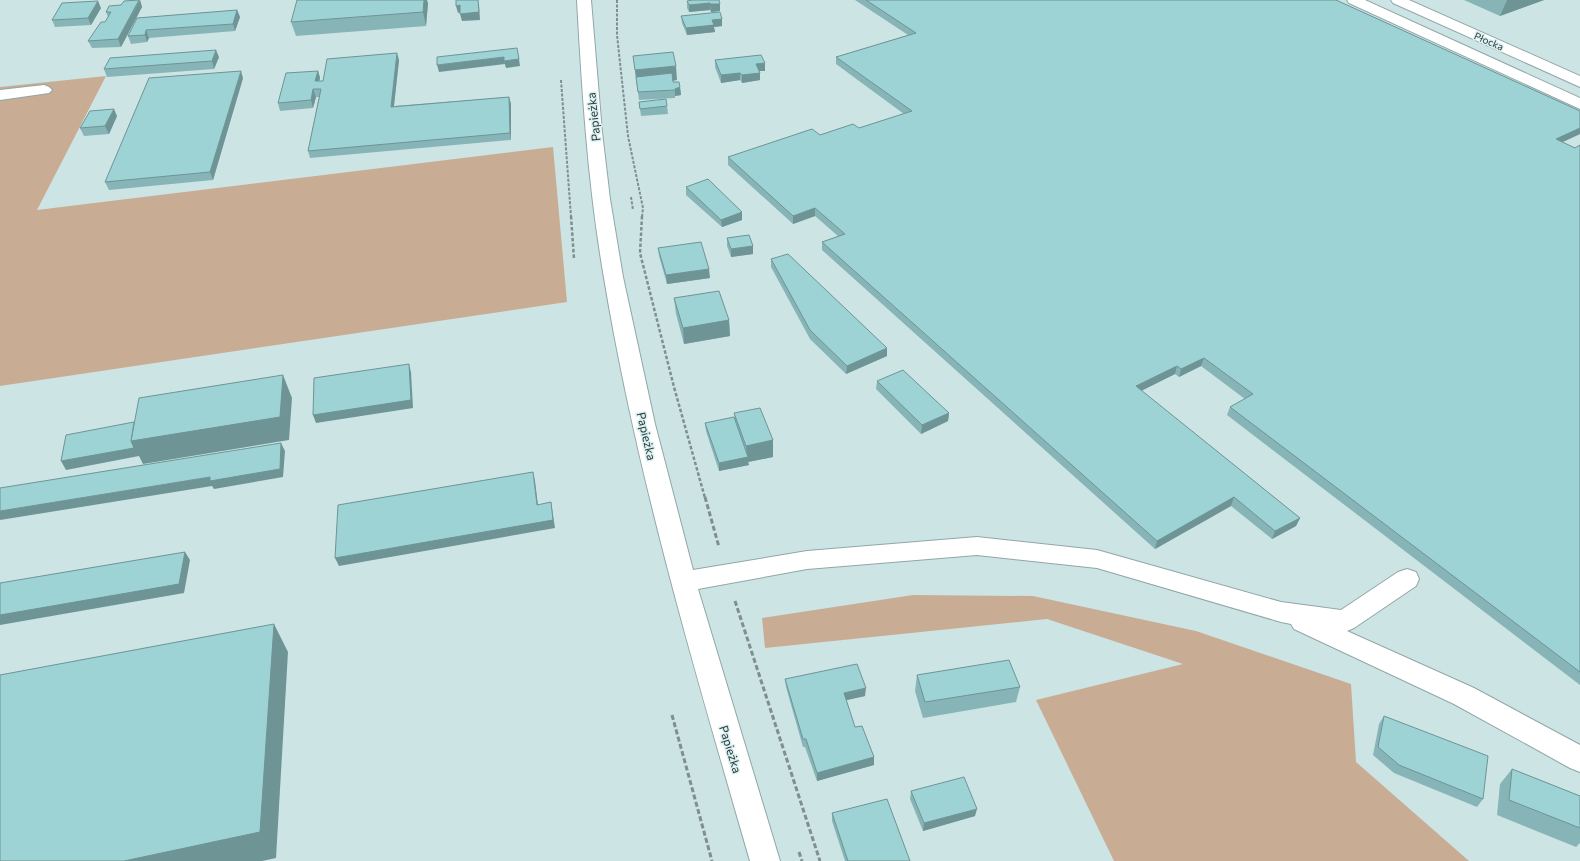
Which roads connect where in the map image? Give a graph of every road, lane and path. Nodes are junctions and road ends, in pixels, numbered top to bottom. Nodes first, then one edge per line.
1 (584, 0) edge
2 (617, 0) edge
3 (1354, 0) edge
4 (1398, 0) edge
5 (560, 80) dead end
6 (1580, 82) edge
7 (44, 90) dead end
8 (0, 95) edge
9 (1580, 104) edge
10 (630, 191) dead end
11 (633, 213) dead end
12 (574, 259) dead end
13 (727, 575) junction
14 (1407, 579) dead end
15 (683, 582) junction
16 (1281, 612) junction
17 (672, 715) dead end
18 (1580, 758) edge
19 (797, 846) dead end
20 (712, 861) edge
21 (766, 861) edge
22 (802, 861) edge
23 (820, 861) edge

1 - 15 street, Papieżka
2 - 13 path
3 - 9 street
4 - 6 street, Płocka
5 - 12 path
7 - 8 street
10 - 11 path
13 - 15 street
13 - 16 street
13 - 23 path
14 - 16 street
15 - 21 street, Papieżka
16 - 18 street
17 - 20 path
19 - 22 path

